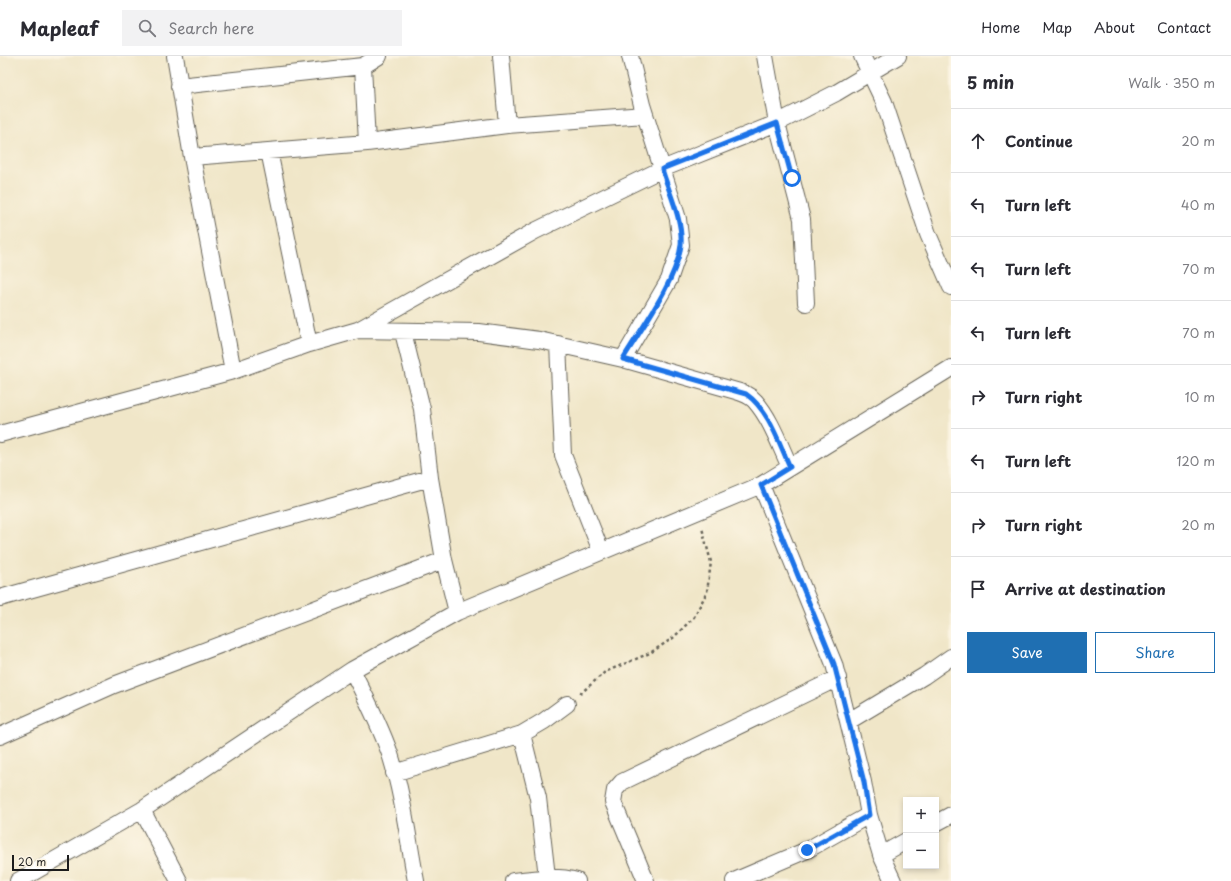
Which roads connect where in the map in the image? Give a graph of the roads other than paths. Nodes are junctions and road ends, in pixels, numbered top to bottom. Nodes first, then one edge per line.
1 (175, 56) edge
2 (379, 56) edge
3 (501, 56) edge
4 (630, 56) edge
5 (765, 56) edge
6 (862, 56) edge
7 (898, 56) edge
8 (363, 66) junction
9 (870, 74) junction
10 (180, 86) junction
11 (645, 115) junction
12 (777, 123) junction
13 (508, 125) junction
14 (367, 143) junction
15 (269, 151) junction
16 (192, 158) junction
17 (662, 169) junction
18 (951, 287) edge
19 (806, 303) dead end
20 (358, 330) junction
21 (403, 332) junction
22 (309, 344) junction
23 (558, 344) junction
24 (623, 359) junction
25 (951, 368) edge
26 (233, 371) junction
27 (0, 434) edge
28 (790, 467) junction
29 (430, 478) junction
30 (761, 485) junction
31 (601, 551) junction
32 (444, 560) junction
33 (0, 598) edge
34 (457, 612) junction
35 (951, 657) edge
36 (352, 670) junction
37 (838, 678) junction
38 (567, 704) road end
39 (849, 721) junction
40 (522, 734) junction
41 (0, 736) edge
42 (394, 773) junction
43 (142, 810) junction
44 (869, 815) junction
45 (951, 815) edge
46 (939, 821) edge
47 (903, 843) edge
48 (881, 855) junction
49 (547, 877) junction
50 (18, 881) edge
51 (179, 881) edge
52 (416, 881) edge
53 (513, 881) edge
54 (577, 881) edge
55 (646, 881) edge
56 (734, 881) edge
57 (893, 881) edge

1 - 10 street
2 - 8 street
3 - 13 street
4 - 11 street
5 - 12 street
6 - 9 street
7 - 9 street
8 - 10 street
8 - 14 street
9 - 12 street
9 - 18 street
10 - 16 street
11 - 13 street
11 - 17 street
12 - 17 street
12 - 19 street
13 - 14 street
14 - 15 street
15 - 16 street
15 - 22 street
16 - 26 street
17 - 20 street
17 - 24 street
20 - 21 street
20 - 22 street
21 - 23 street
21 - 29 street
22 - 26 street
23 - 24 street
23 - 31 street
24 - 28 street
25 - 28 street
26 - 27 street
28 - 30 street
29 - 32 street
29 - 33 street
30 - 31 street
30 - 37 street
31 - 34 street
32 - 34 street
32 - 41 street
34 - 36 street
35 - 39 street
36 - 42 street
36 - 43 street
37 - 39 street
37 - 55 street
38 - 40 street
39 - 44 street
40 - 42 street
40 - 49 street
42 - 52 street
43 - 50 street
43 - 51 street
44 - 48 street
44 - 56 street
45 - 46 street
47 - 48 street
48 - 57 street
49 - 53 street
49 - 54 street

